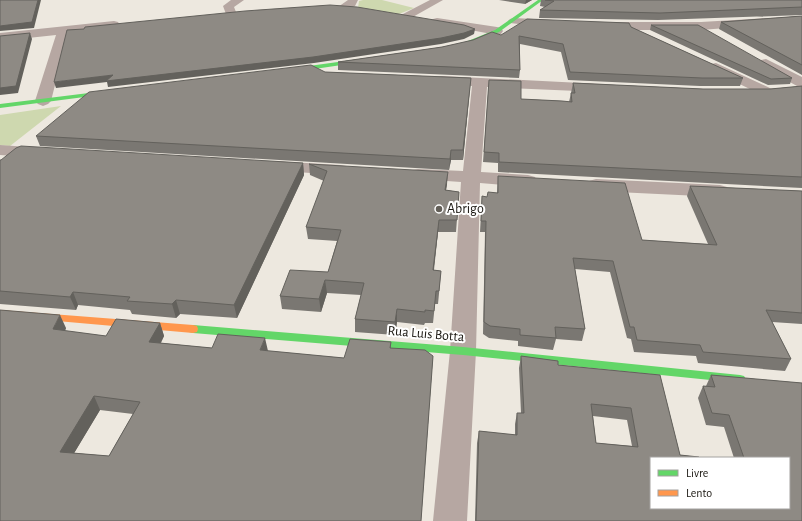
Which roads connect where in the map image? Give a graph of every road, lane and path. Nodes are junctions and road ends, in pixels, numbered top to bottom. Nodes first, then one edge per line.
1 (353, 0) edge
2 (438, 0) edge
3 (541, 0) edge
4 (407, 2) dead end
5 (330, 6) edge
6 (425, 6) junction
7 (344, 7) junction
8 (236, 8) edge
9 (364, 10) edge
10 (215, 14) edge
11 (393, 14) edge
12 (407, 16) junction
13 (802, 19) edge
14 (514, 21) junction
15 (124, 24) edge
16 (562, 24) edge
17 (591, 26) edge
18 (626, 26) junction
19 (701, 26) junction
20 (63, 31) junction
21 (497, 31) junction
22 (0, 37) edge
23 (722, 38) edge
24 (654, 39) edge
25 (454, 46) edge
26 (756, 58) edge
27 (373, 59) edge
28 (703, 62) edge
29 (314, 68) junction
30 (275, 72) edge
31 (350, 76) edge
32 (426, 79) edge
33 (480, 82) junction
34 (618, 88) edge
35 (126, 90) edge
36 (790, 90) edge
37 (737, 92) edge
38 (87, 95) junction
39 (43, 101) junction
40 (0, 106) edge
41 (64, 114) edge
42 (35, 137) edge
43 (9, 151) edge
44 (57, 154) edge
45 (255, 165) edge
46 (0, 166) edge
47 (357, 171) edge
48 (405, 174) edge
49 (471, 178) junction
50 (544, 182) edge
51 (583, 184) edge
52 (740, 192) edge
53 (0, 313) edge
54 (463, 351) junction
55 (748, 380) edge
56 (450, 521) edge

1 - 7 street
2 - 6 street
3 - 14 main road
4 - 6 street
5 - 7 street
6 - 12 street
7 - 9 street
8 - 10 street
11 - 12 street
12 - 21 street
13 - 19 street
14 - 16 street
14 - 21 main road
15 - 20 street
17 - 18 street
18 - 19 street
18 - 24 street
19 - 23 street
20 - 22 street
20 - 39 street
21 - 25 main road
26 - 36 street
27 - 29 main road
28 - 36 street
29 - 30 main road
29 - 31 street
32 - 33 street
33 - 34 street
33 - 49 street
35 - 38 main road
36 - 37 street
38 - 39 main road
38 - 41 street
39 - 40 main road
42 - 43 street
43 - 44 street
43 - 46 street
45 - 47 street
48 - 49 street
49 - 50 street
49 - 54 street
51 - 52 street
53 - 54 main road, Rua Luis Botta
54 - 55 main road, Rua Luis Botta
54 - 56 street

